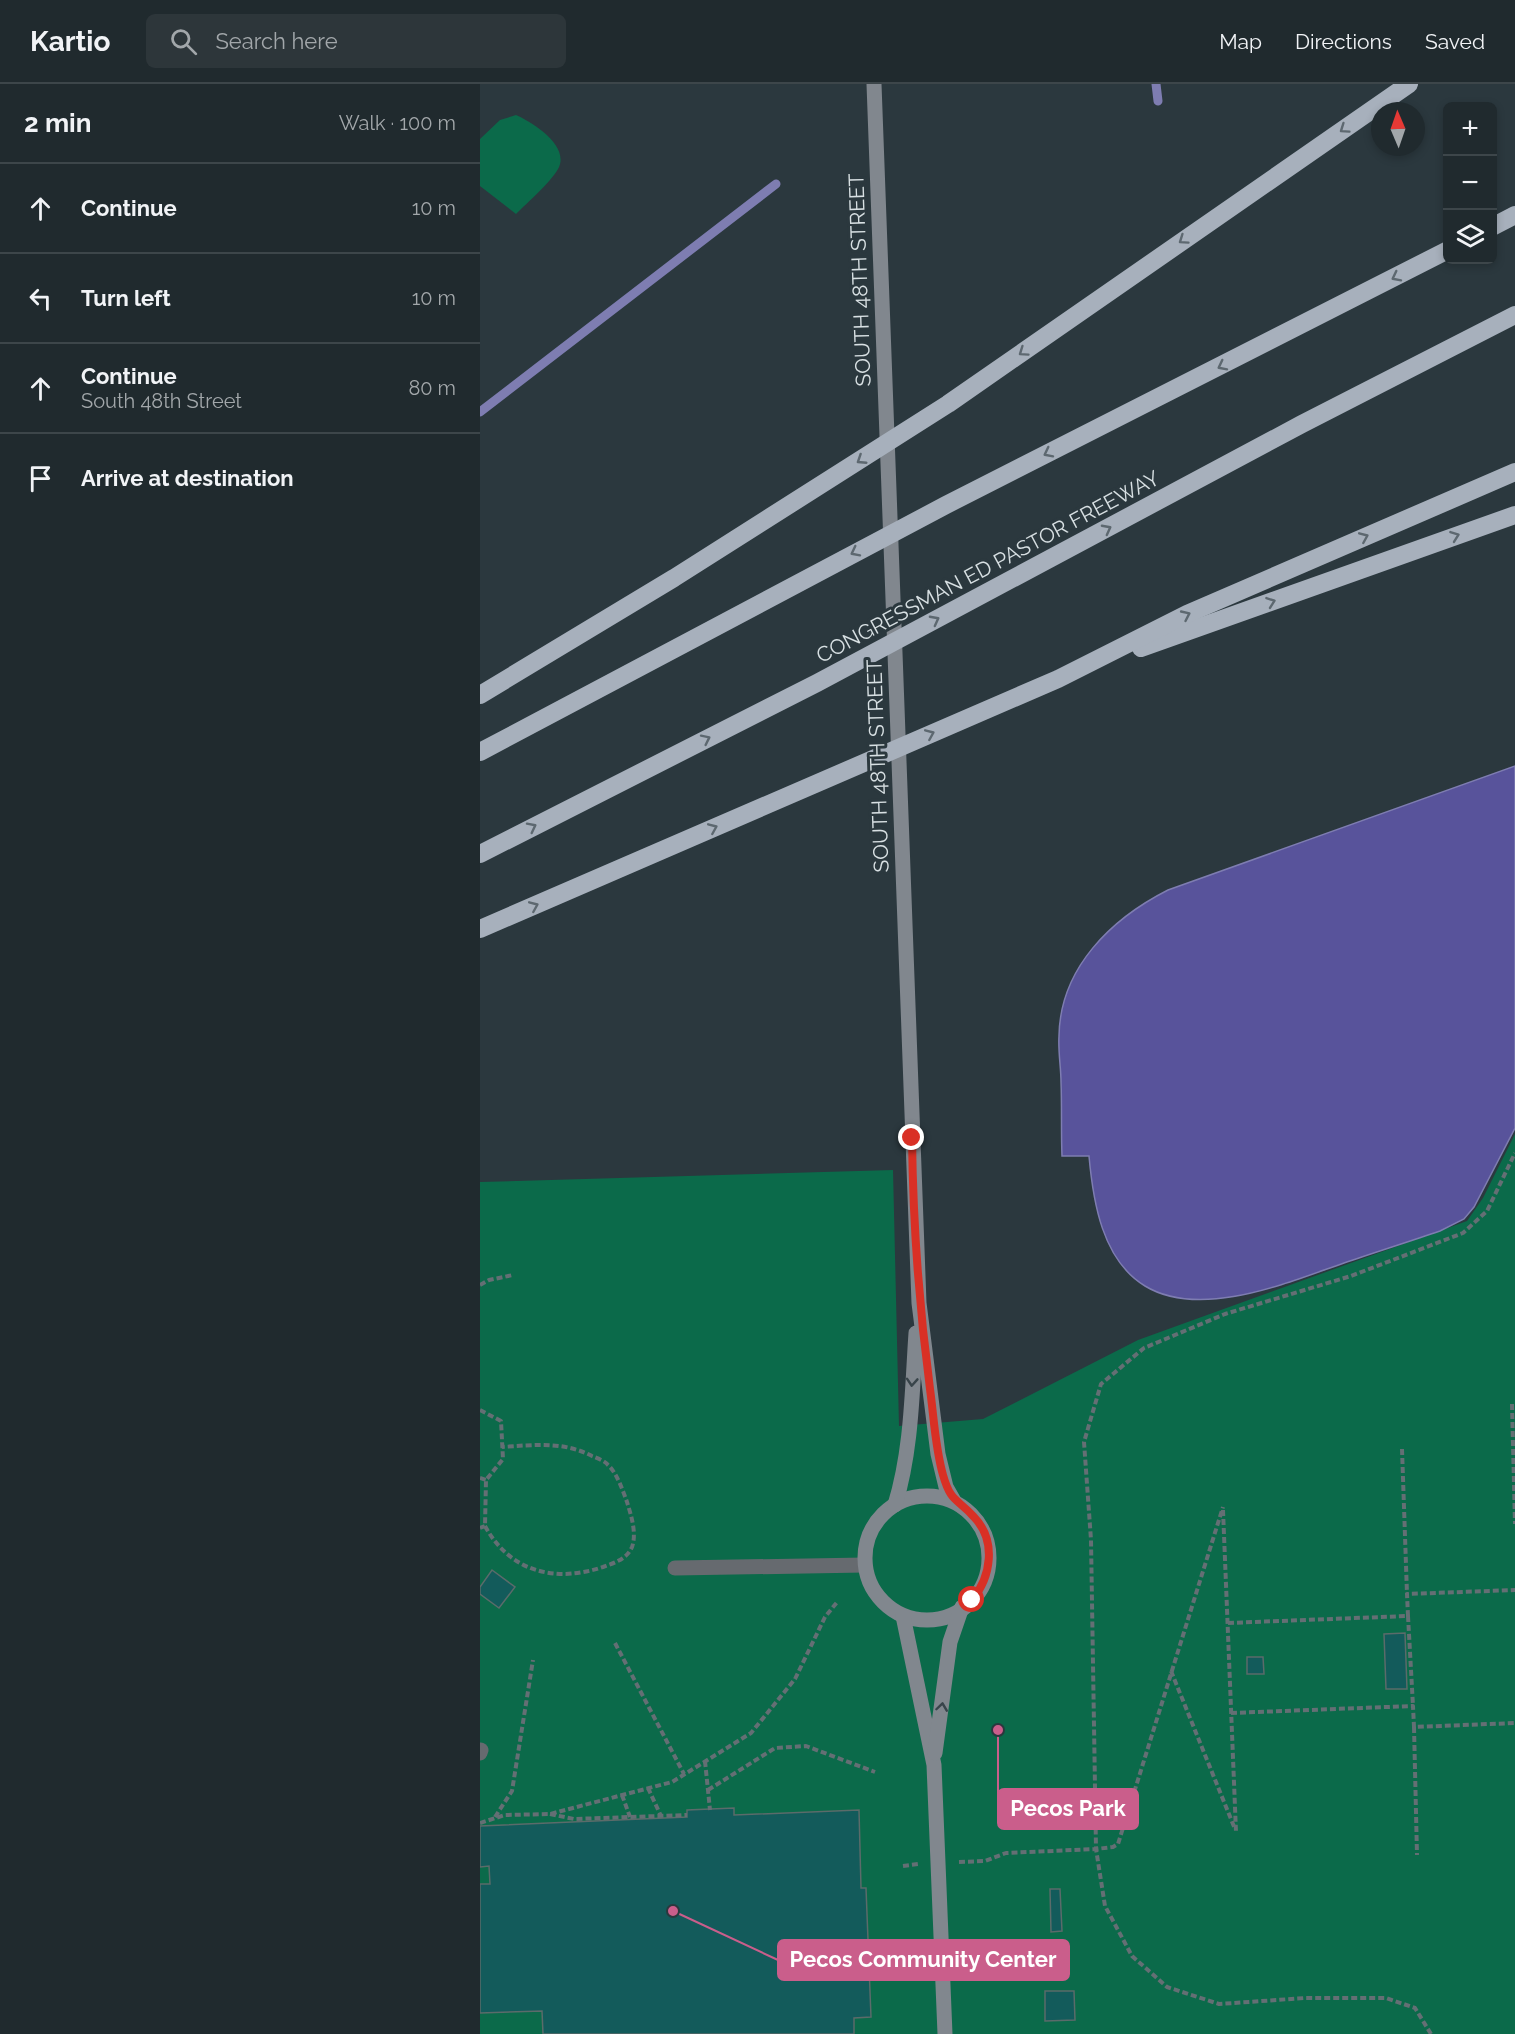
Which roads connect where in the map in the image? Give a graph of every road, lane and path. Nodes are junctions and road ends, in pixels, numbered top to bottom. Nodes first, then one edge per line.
1 (874, 84) edge
2 (1409, 84) edge
3 (1515, 215) edge
4 (1497, 224) edge
5 (1443, 253) edge
6 (1515, 315) edge
7 (1515, 472) edge
8 (1515, 514) edge
9 (1058, 679) junction
10 (480, 694) edge
11 (480, 752) edge
12 (480, 854) edge
13 (480, 929) edge
14 (1515, 1153) edge
15 (513, 1275) dead end
16 (480, 1285) edge
17 (919, 1303) junction
18 (1512, 1404) dead end
19 (480, 1410) edge
20 (502, 1447) junction
21 (1401, 1449) dead end
22 (480, 1478) edge
23 (486, 1480) junction
24 (954, 1502) junction
25 (895, 1504) junction
26 (1515, 1524) edge
27 (482, 1527) edge
28 (865, 1565) junction
29 (675, 1568) dead end
30 (1515, 1590) edge
31 (1407, 1594) junction
32 (838, 1601) dead end
33 (962, 1607) junction
34 (903, 1616) junction
35 (1408, 1616) junction
36 (1228, 1623) junction
37 (615, 1643) dead end
38 (533, 1660) dead end
39 (1171, 1670) junction
40 (1413, 1706) junction
41 (1231, 1713) junction
42 (1515, 1723) edge
43 (1414, 1727) junction
44 (705, 1761) junction
45 (934, 1765) junction
46 (875, 1772) dead end
47 (684, 1774) junction
48 (648, 1788) junction
49 (708, 1790) junction
50 (622, 1795) junction
51 (710, 1809) dead end
52 (550, 1814) junction
53 (687, 1815) dead end
54 (661, 1816) junction
55 (630, 1817) junction
56 (494, 1818) junction
57 (480, 1823) edge
58 (1096, 1849) junction
59 (1417, 1855) dead end
60 (958, 1862) dead end
61 (920, 1864) dead end
62 (903, 1866) dead end
63 (945, 2034) edge
64 (1431, 2034) edge

1 - 17 street, SOUTH 48TH STREET
2 -> 10 highway
3 - 4 highway
5 -> 11 highway
12 -> 6 highway, CONGRESSMAN ED PASTOR FREEWAY
9 -> 7 highway
9 -> 8 highway
13 -> 9 highway
14 - 58 path
15 - 16 path
17 - 24 street, SOUTH 48TH STREET
17 -> 25 street, SOUTH 48TH STREET
18 - 26 path
19 - 20 path
20 - 23 path
20 - 27 path
21 - 31 path
22 - 23 path
23 - 27 path
24 - 25 street
24 - 33 street
25 - 28 street
28 - 29 lane
28 - 34 street
30 - 31 path
31 - 35 path
32 - 44 path
33 - 34 street
45 -> 33 street
34 - 45 street
35 - 36 path
35 - 40 path
36 - 39 path
36 - 41 path
37 - 47 path
38 - 56 path
39 - 41 path
39 - 58 path
40 - 41 path
40 - 43 path
42 - 43 path
43 - 59 path
44 - 47 path
44 - 49 path
45 - 63 street
46 - 49 path
47 - 48 path
48 - 50 path
48 - 54 path
49 - 51 path
50 - 52 path
50 - 55 path
52 - 55 path
52 - 56 path
53 - 54 path
54 - 55 path
56 - 57 path
58 - 60 path
58 - 64 path
61 - 62 path

